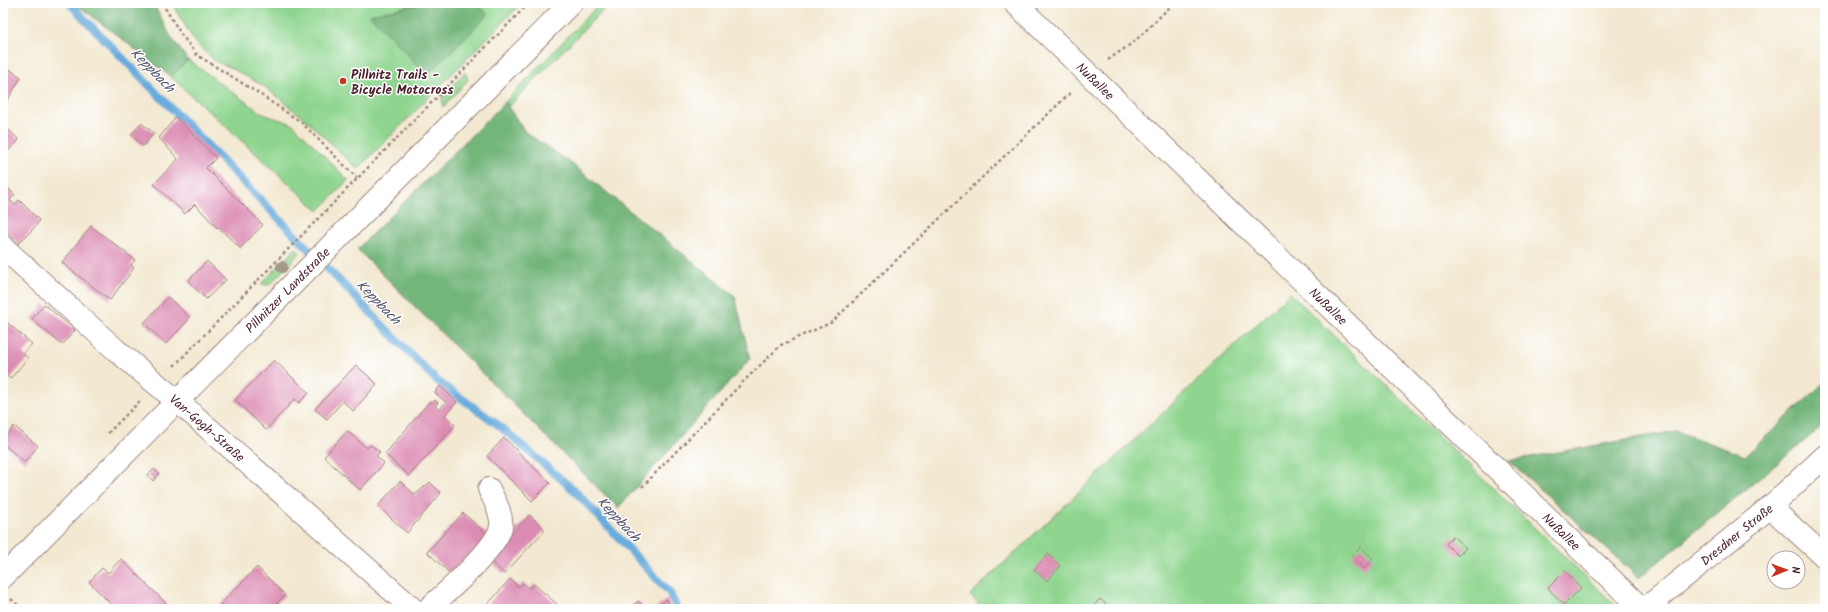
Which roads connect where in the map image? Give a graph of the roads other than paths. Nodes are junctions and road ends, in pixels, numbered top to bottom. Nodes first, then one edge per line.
1 (571, 3) edge
2 (1015, 3) edge
3 (3, 247) edge
4 (177, 400) junction
5 (1825, 456) edge
6 (489, 489) dead end
7 (1770, 506) junction
8 (1825, 557) edge
9 (3, 577) edge
10 (1659, 605) edge
11 (413, 609) edge
12 (428, 609) edge
13 (1642, 609) edge

1 - 4 street, Pillnitzer Landstraße
2 - 13 street, Nußallee
3 - 4 street, Van-Gogh-Straße
4 - 9 street, Pillnitzer Landstraße
4 - 11 street, Van-Gogh-Straße
5 - 7 street, Dresdner Straße
6 - 12 street
7 - 8 street
7 - 10 street, Dresdner Straße

